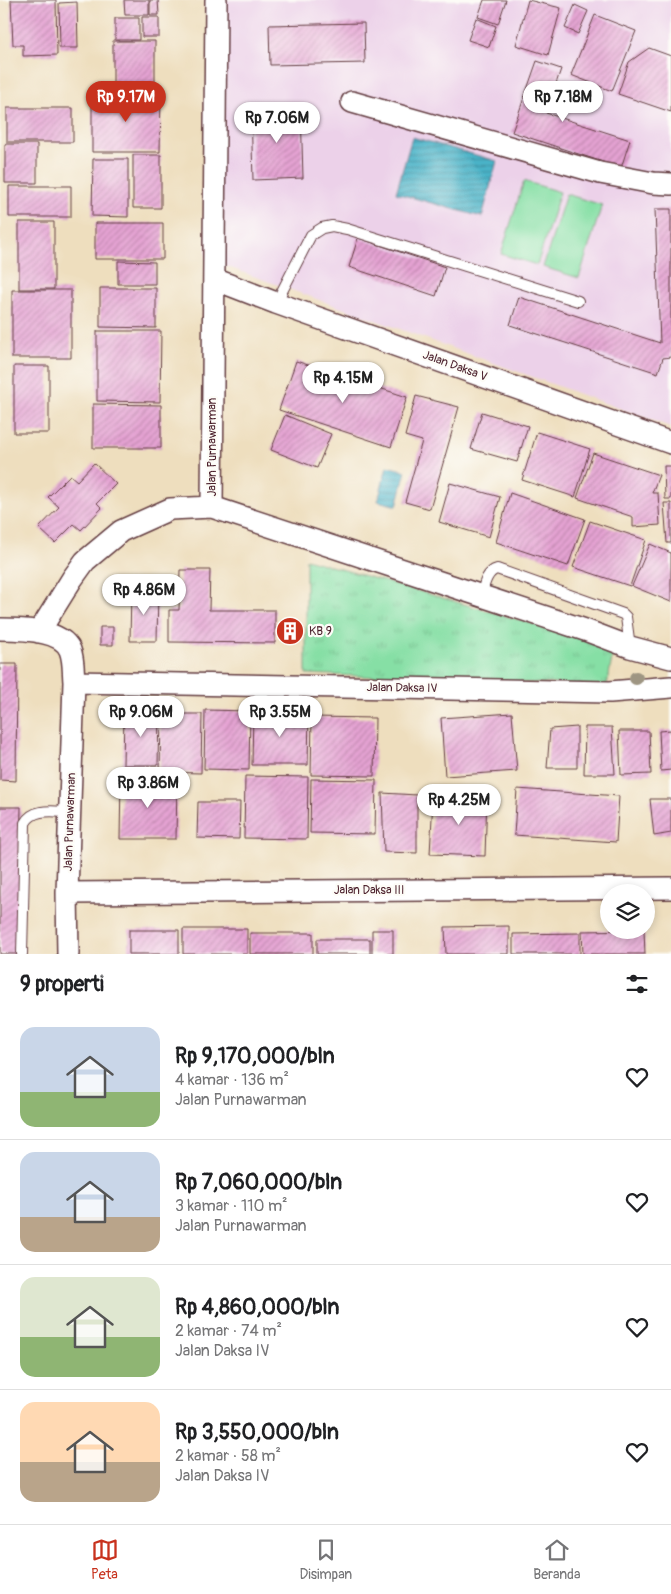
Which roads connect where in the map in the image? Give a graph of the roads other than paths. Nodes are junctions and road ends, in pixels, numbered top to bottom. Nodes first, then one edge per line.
1 (216, 0) edge
2 (352, 102) dead end
3 (671, 184) edge
4 (214, 279) junction
5 (578, 301) dead end
6 (276, 303) junction
7 (670, 442) edge
8 (212, 507) junction
9 (481, 596) junction
10 (0, 629) edge
11 (39, 632) junction
12 (630, 647) junction
13 (671, 658) edge
14 (74, 682) junction
15 (671, 687) edge
16 (70, 812) junction
17 (671, 888) edge
18 (68, 893) junction
19 (22, 954) edge
20 (68, 954) edge

1 - 4 street, Jalan Purnawarman
2 - 3 street
4 - 6 street, Jalan Daksa V
4 - 8 street, Jalan Purnawarman
5 - 6 lane
6 - 7 street, Jalan Daksa V
8 - 9 street
8 - 11 street, Jalan Purnawarman
9 - 12 street
9 - 12 lane
10 - 11 street
11 - 14 street, Jalan Purnawarman
12 - 13 street
14 - 15 street, Jalan Daksa IV
14 - 16 street, Jalan Purnawarman
16 - 18 street, Jalan Purnawarman
16 - 19 lane
17 - 18 street, Jalan Daksa III
18 - 20 street, Jalan Purnawarman

